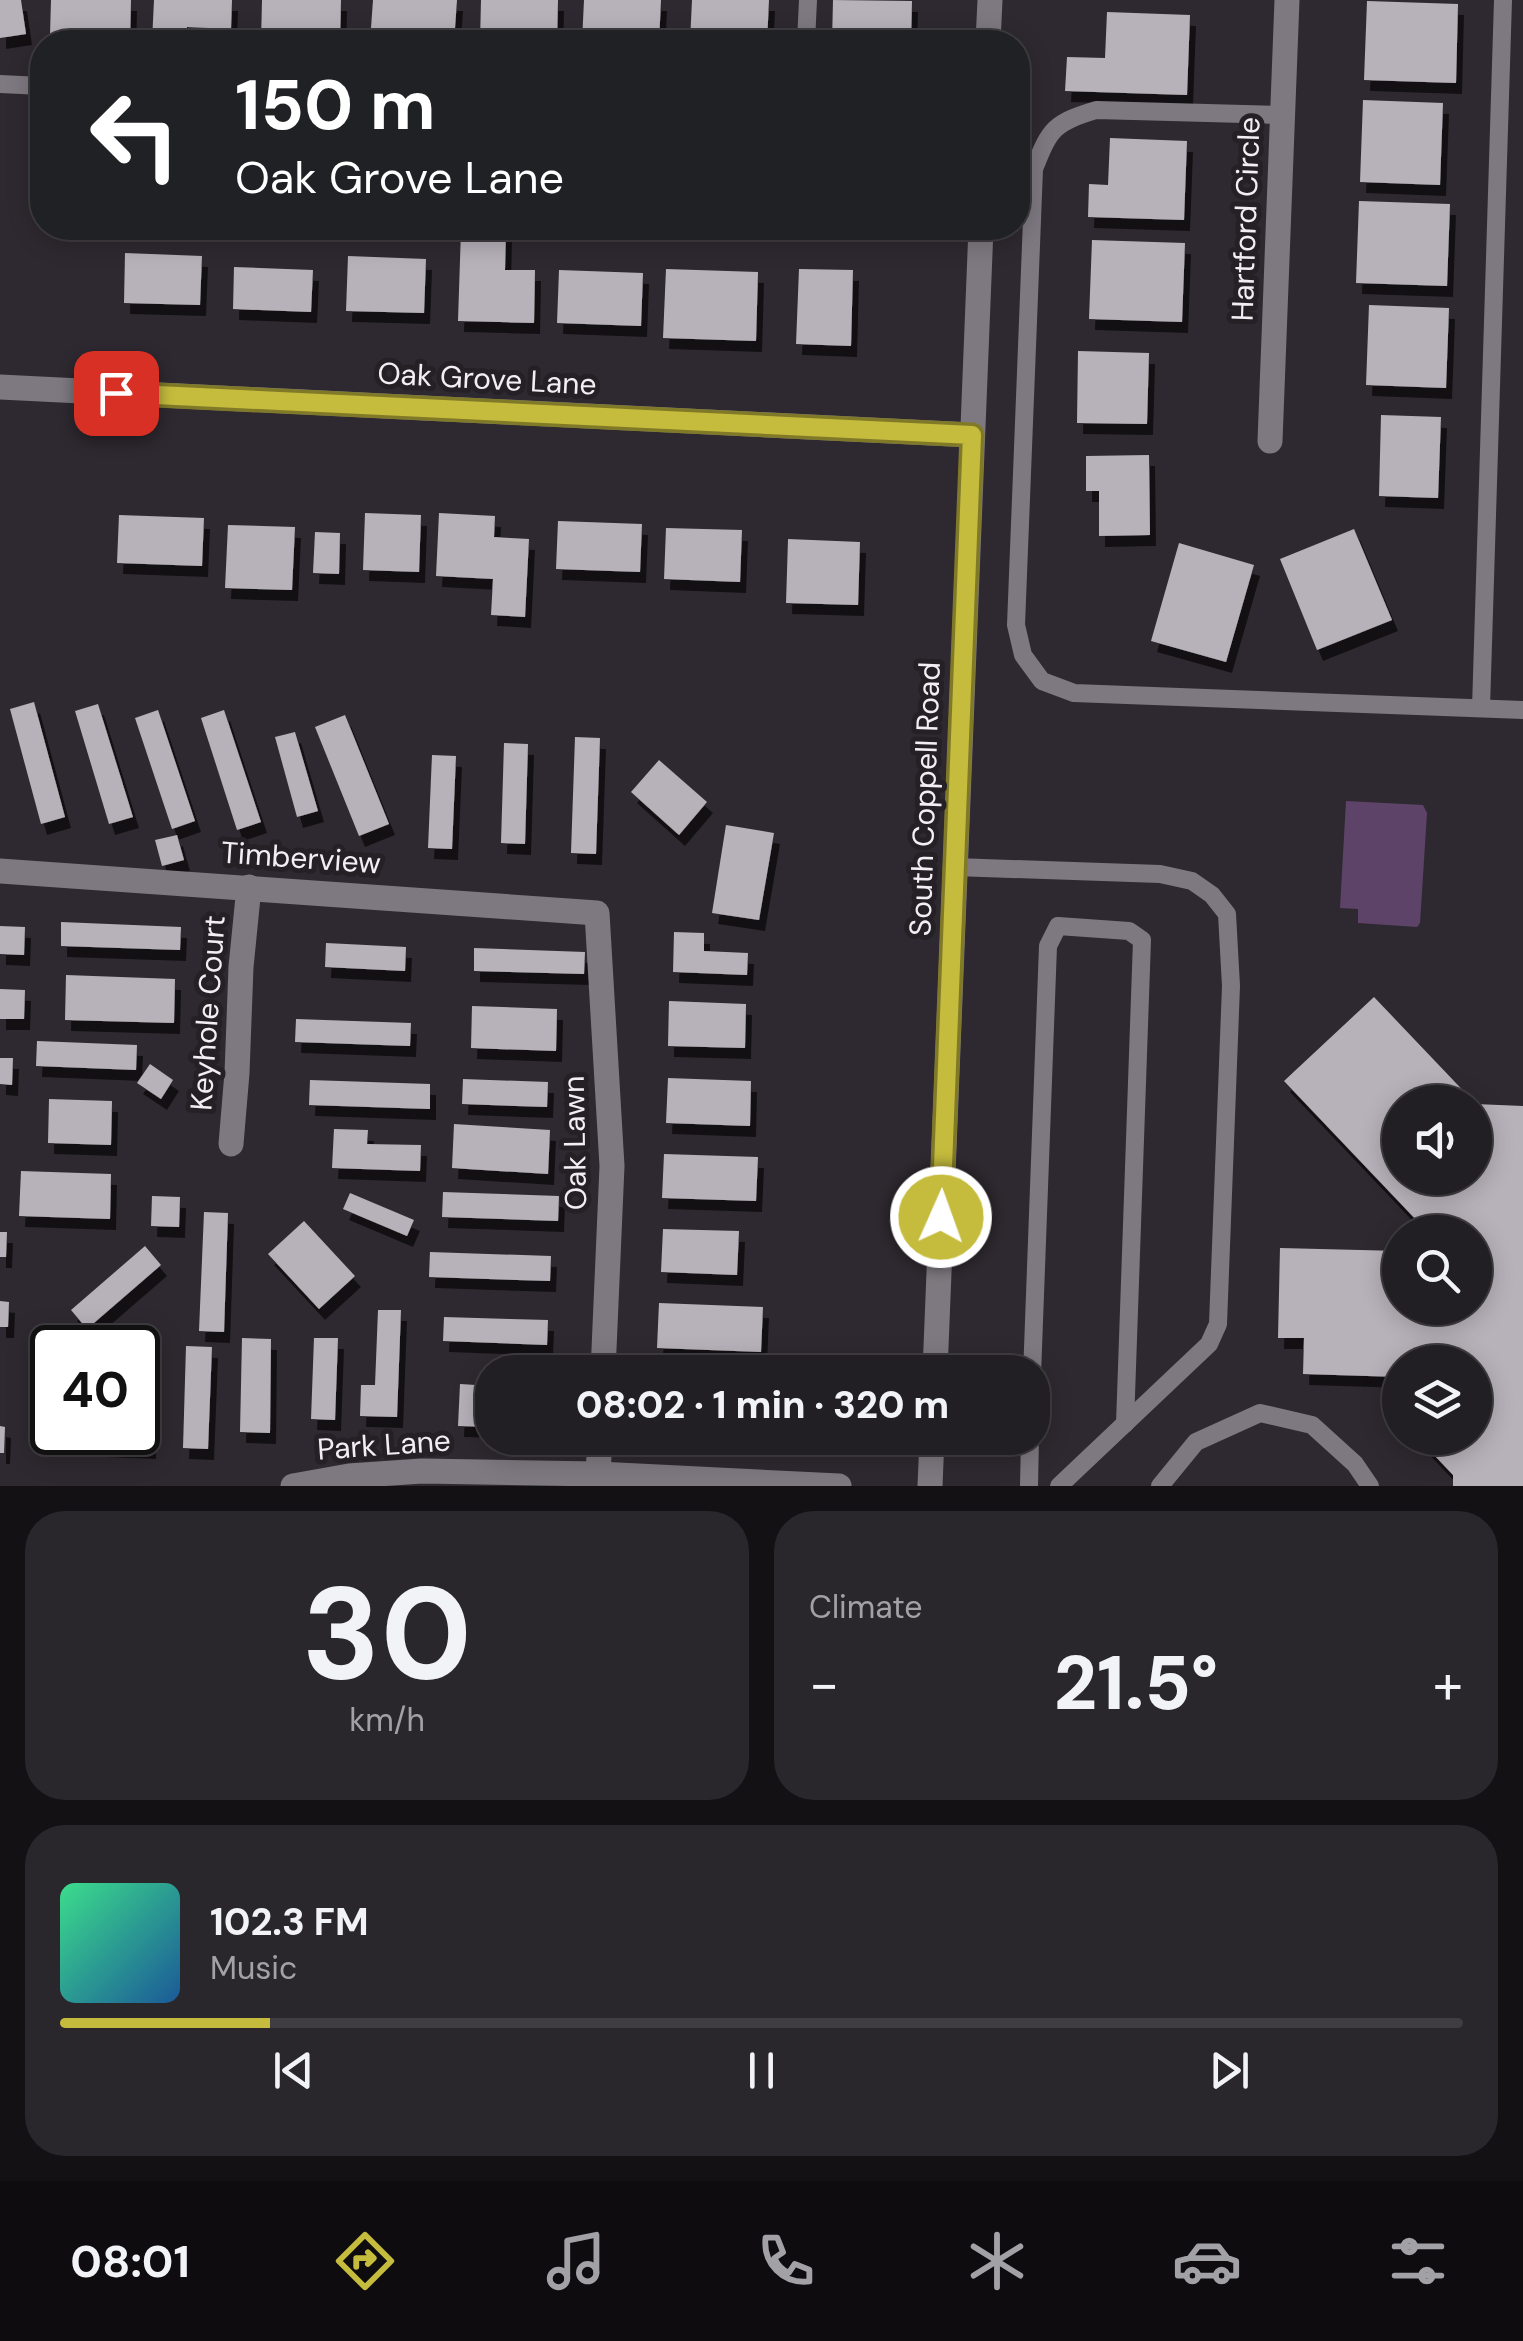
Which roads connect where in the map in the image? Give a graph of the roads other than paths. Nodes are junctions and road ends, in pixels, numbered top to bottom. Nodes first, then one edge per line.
1 (808, 0) edge
2 (990, 0) edge
3 (1287, 0) edge
4 (1503, 0) edge
5 (807, 30) edge
6 (989, 30) edge
7 (0, 84) edge
8 (30, 85) edge
9 (1283, 116) junction
10 (980, 240) edge
11 (0, 387) edge
12 (972, 435) junction
13 (1270, 440) dead end
14 (1482, 708) junction
15 (1523, 710) edge
16 (954, 867) junction
17 (0, 871) edge
18 (250, 887) junction
19 (597, 913) joint
20 (231, 1144) dead end
21 (604, 1355) edge
22 (936, 1355) edge
23 (1033, 1355) edge
24 (1125, 1424) junction
25 (599, 1455) edge
26 (931, 1455) edge
27 (1029, 1455) edge
28 (598, 1474) junction
29 (293, 1486) edge
30 (839, 1486) edge
31 (930, 1486) edge
32 (1028, 1486) edge
33 (1059, 1486) edge
34 (1160, 1486) edge
35 (1370, 1486) edge

1 - 5 lane
2 - 6 street
3 - 9 street, Hartford Circle
4 - 14 lane
7 - 8 lane
9 - 13 street, Hartford Circle
9 - 14 lane
10 - 12 street, South Coppell Road
11 - 12 street, Oak Grove Lane
12 - 16 street, South Coppell Road
14 - 15 lane
16 - 22 street, South Coppell Road
16 - 24 lane
17 - 18 street, Timberview
18 - 19 street, Timberview
18 - 20 street, Keyhole Court
19 - 21 street, Oak Lawn
23 - 24 lane
24 - 33 lane
25 - 28 street
26 - 31 street
27 - 32 lane
28 - 29 street, Park Lane
28 - 30 street, Park Lane
34 - 35 lane

